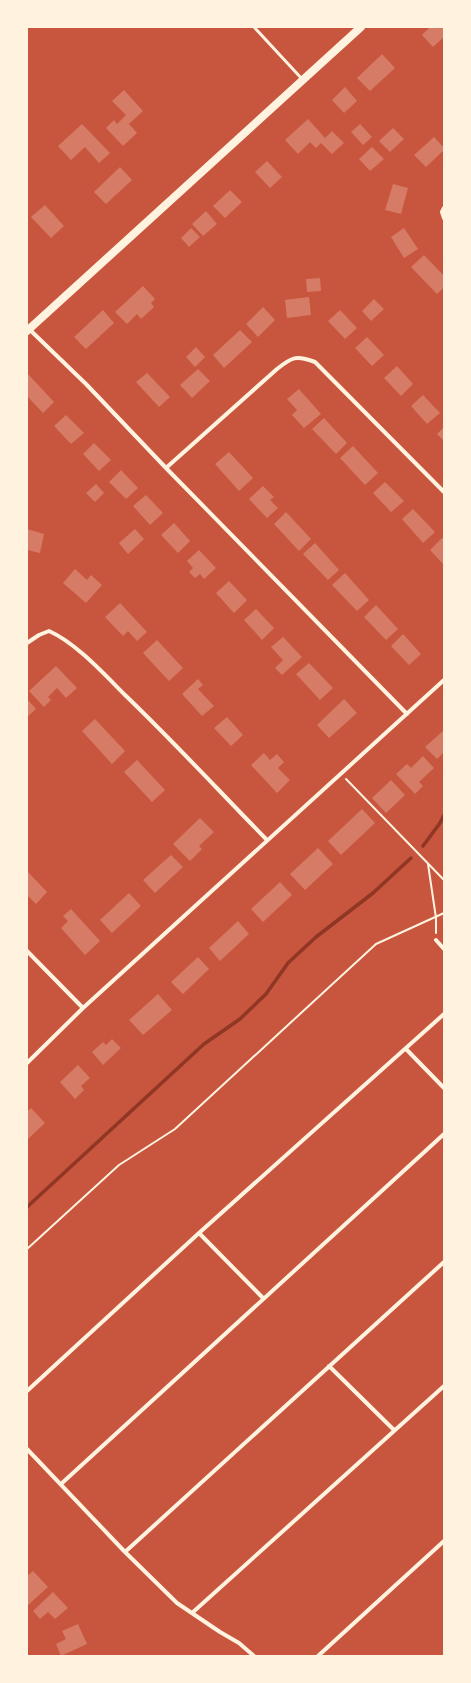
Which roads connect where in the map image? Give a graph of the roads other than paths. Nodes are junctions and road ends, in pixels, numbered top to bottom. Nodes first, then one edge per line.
1 (254, 27) edge
2 (361, 27) edge
3 (303, 80) junction
4 (444, 208) edge
5 (444, 218) edge
6 (28, 330) edge
7 (166, 468) junction
8 (444, 492) edge
9 (27, 643) edge
10 (444, 680) edge
11 (407, 714) junction
12 (267, 840) junction
13 (436, 940) road end
14 (444, 949) edge
15 (27, 951) edge
16 (83, 1008) junction
17 (444, 1014) edge
18 (406, 1048) junction
19 (27, 1063) edge
20 (444, 1088) edge
21 (444, 1134) edge
22 (199, 1233) junction
23 (444, 1262) edge
24 (263, 1298) junction
25 (329, 1366) junction
26 (444, 1386) edge
27 (27, 1391) edge
28 (394, 1430) junction
29 (27, 1449) edge
30 (60, 1484) junction
31 (444, 1541) edge
32 (125, 1552) junction
33 (192, 1613) junction
34 (254, 1656) edge
35 (318, 1656) edge

1 - 3 lane
2 - 3 main road
3 - 6 main road
4 - 5 street
6 - 7 street
7 - 8 street
7 - 11 street
9 - 12 street
10 - 11 street
11 - 12 street
12 - 16 street
13 - 14 street
15 - 16 street
16 - 19 street
17 - 18 street
18 - 20 street
18 - 22 street
21 - 24 street
22 - 24 street
22 - 27 street
23 - 25 street
24 - 30 street
25 - 28 street
25 - 32 street
26 - 28 street
28 - 33 street
29 - 30 street
30 - 32 street
31 - 35 street
32 - 33 street
33 - 34 street

